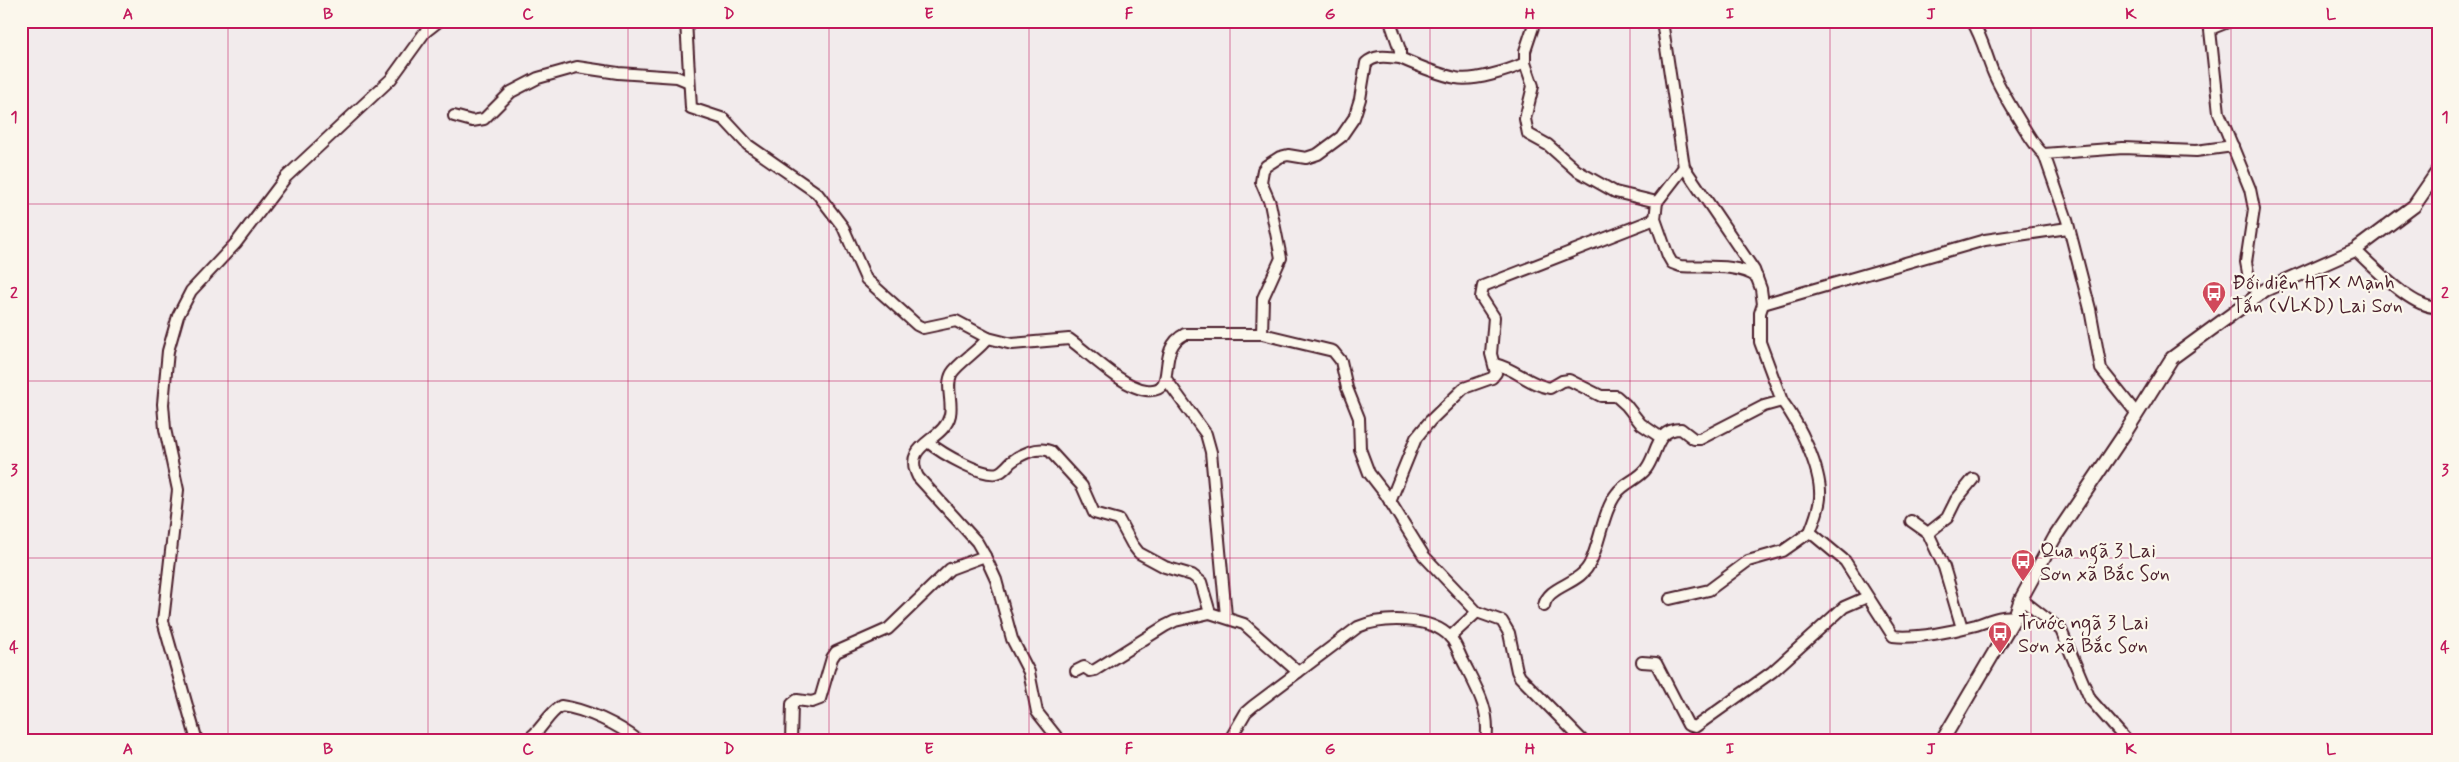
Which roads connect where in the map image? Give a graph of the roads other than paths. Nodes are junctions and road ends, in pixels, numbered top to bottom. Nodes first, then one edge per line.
1 (439, 21) edge
2 (686, 21) edge
3 (1390, 21) edge
4 (1536, 21) edge
5 (1662, 21) edge
6 (1972, 21) edge
7 (2230, 21) edge
8 (2210, 25) edge
9 (1400, 58) junction
10 (1525, 63) junction
11 (689, 82) junction
12 (454, 116) dead end
13 (2233, 146) junction
14 (2044, 154) junction
15 (1684, 167) junction
16 (2438, 171) edge
17 (1656, 202) junction
18 (1655, 219) junction
19 (2068, 228) junction
20 (2355, 250) junction
21 (1757, 277) junction
22 (2258, 295) junction
23 (1763, 304) junction
24 (2438, 307) edge
25 (1262, 334) junction
26 (988, 338) junction
27 (1495, 364) junction
28 (1166, 379) junction
29 (1782, 400) junction
30 (2137, 414) junction
31 (1660, 438) junction
32 (928, 442) junction
33 (1973, 479) dead end
34 (1390, 502) junction
35 (1911, 521) dead end
36 (1810, 532) junction
37 (1928, 533) junction
38 (985, 556) junction
39 (1867, 597) junction
40 (1670, 599) dead end
41 (2021, 599) junction
42 (1544, 606) dead end
43 (1477, 612) junction
44 (1210, 613) junction
45 (1226, 616) junction
46 (2014, 617) junction
47 (1962, 628) junction
48 (1450, 637) junction
49 (1642, 662) dead end
50 (1076, 671) dead end
51 (1298, 672) junction
52 (197, 741) edge
53 (526, 741) edge
54 (639, 741) edge
55 (791, 741) edge
56 (1060, 741) edge
57 (1230, 741) edge
58 (1486, 741) edge
59 (1583, 741) edge
60 (1942, 741) edge
61 (2127, 741) edge

1 - 52 street
2 - 11 street
3 - 9 street
4 - 10 street
5 - 15 street
6 - 14 street
7 - 8 street
8 - 13 street
9 - 10 street
9 - 25 street
10 - 17 street
11 - 12 street
11 - 26 street
13 - 14 street
13 - 22 street
14 - 19 street
15 - 17 street
15 - 21 street
16 - 20 street
17 - 18 street
18 - 21 street
18 - 27 street
19 - 23 street
19 - 30 street
20 - 22 street
20 - 24 street
21 - 23 street
22 - 30 street
23 - 29 street
25 - 28 street
25 - 34 street
26 - 28 street
26 - 32 street
27 - 31 street
27 - 34 street
28 - 45 street
29 - 31 street
29 - 36 street
30 - 41 street
31 - 42 street
32 - 38 street
32 - 44 street
33 - 37 street
34 - 43 street
35 - 37 street
36 - 39 street
36 - 40 street
37 - 47 street
38 - 55 street
38 - 56 street
39 - 47 street
39 - 49 street
41 - 46 street
41 - 61 street
43 - 48 street
43 - 59 street
44 - 45 street
44 - 50 street
45 - 51 street
46 - 47 street
46 - 60 street
48 - 51 street
48 - 58 street
51 - 57 street
53 - 54 street

